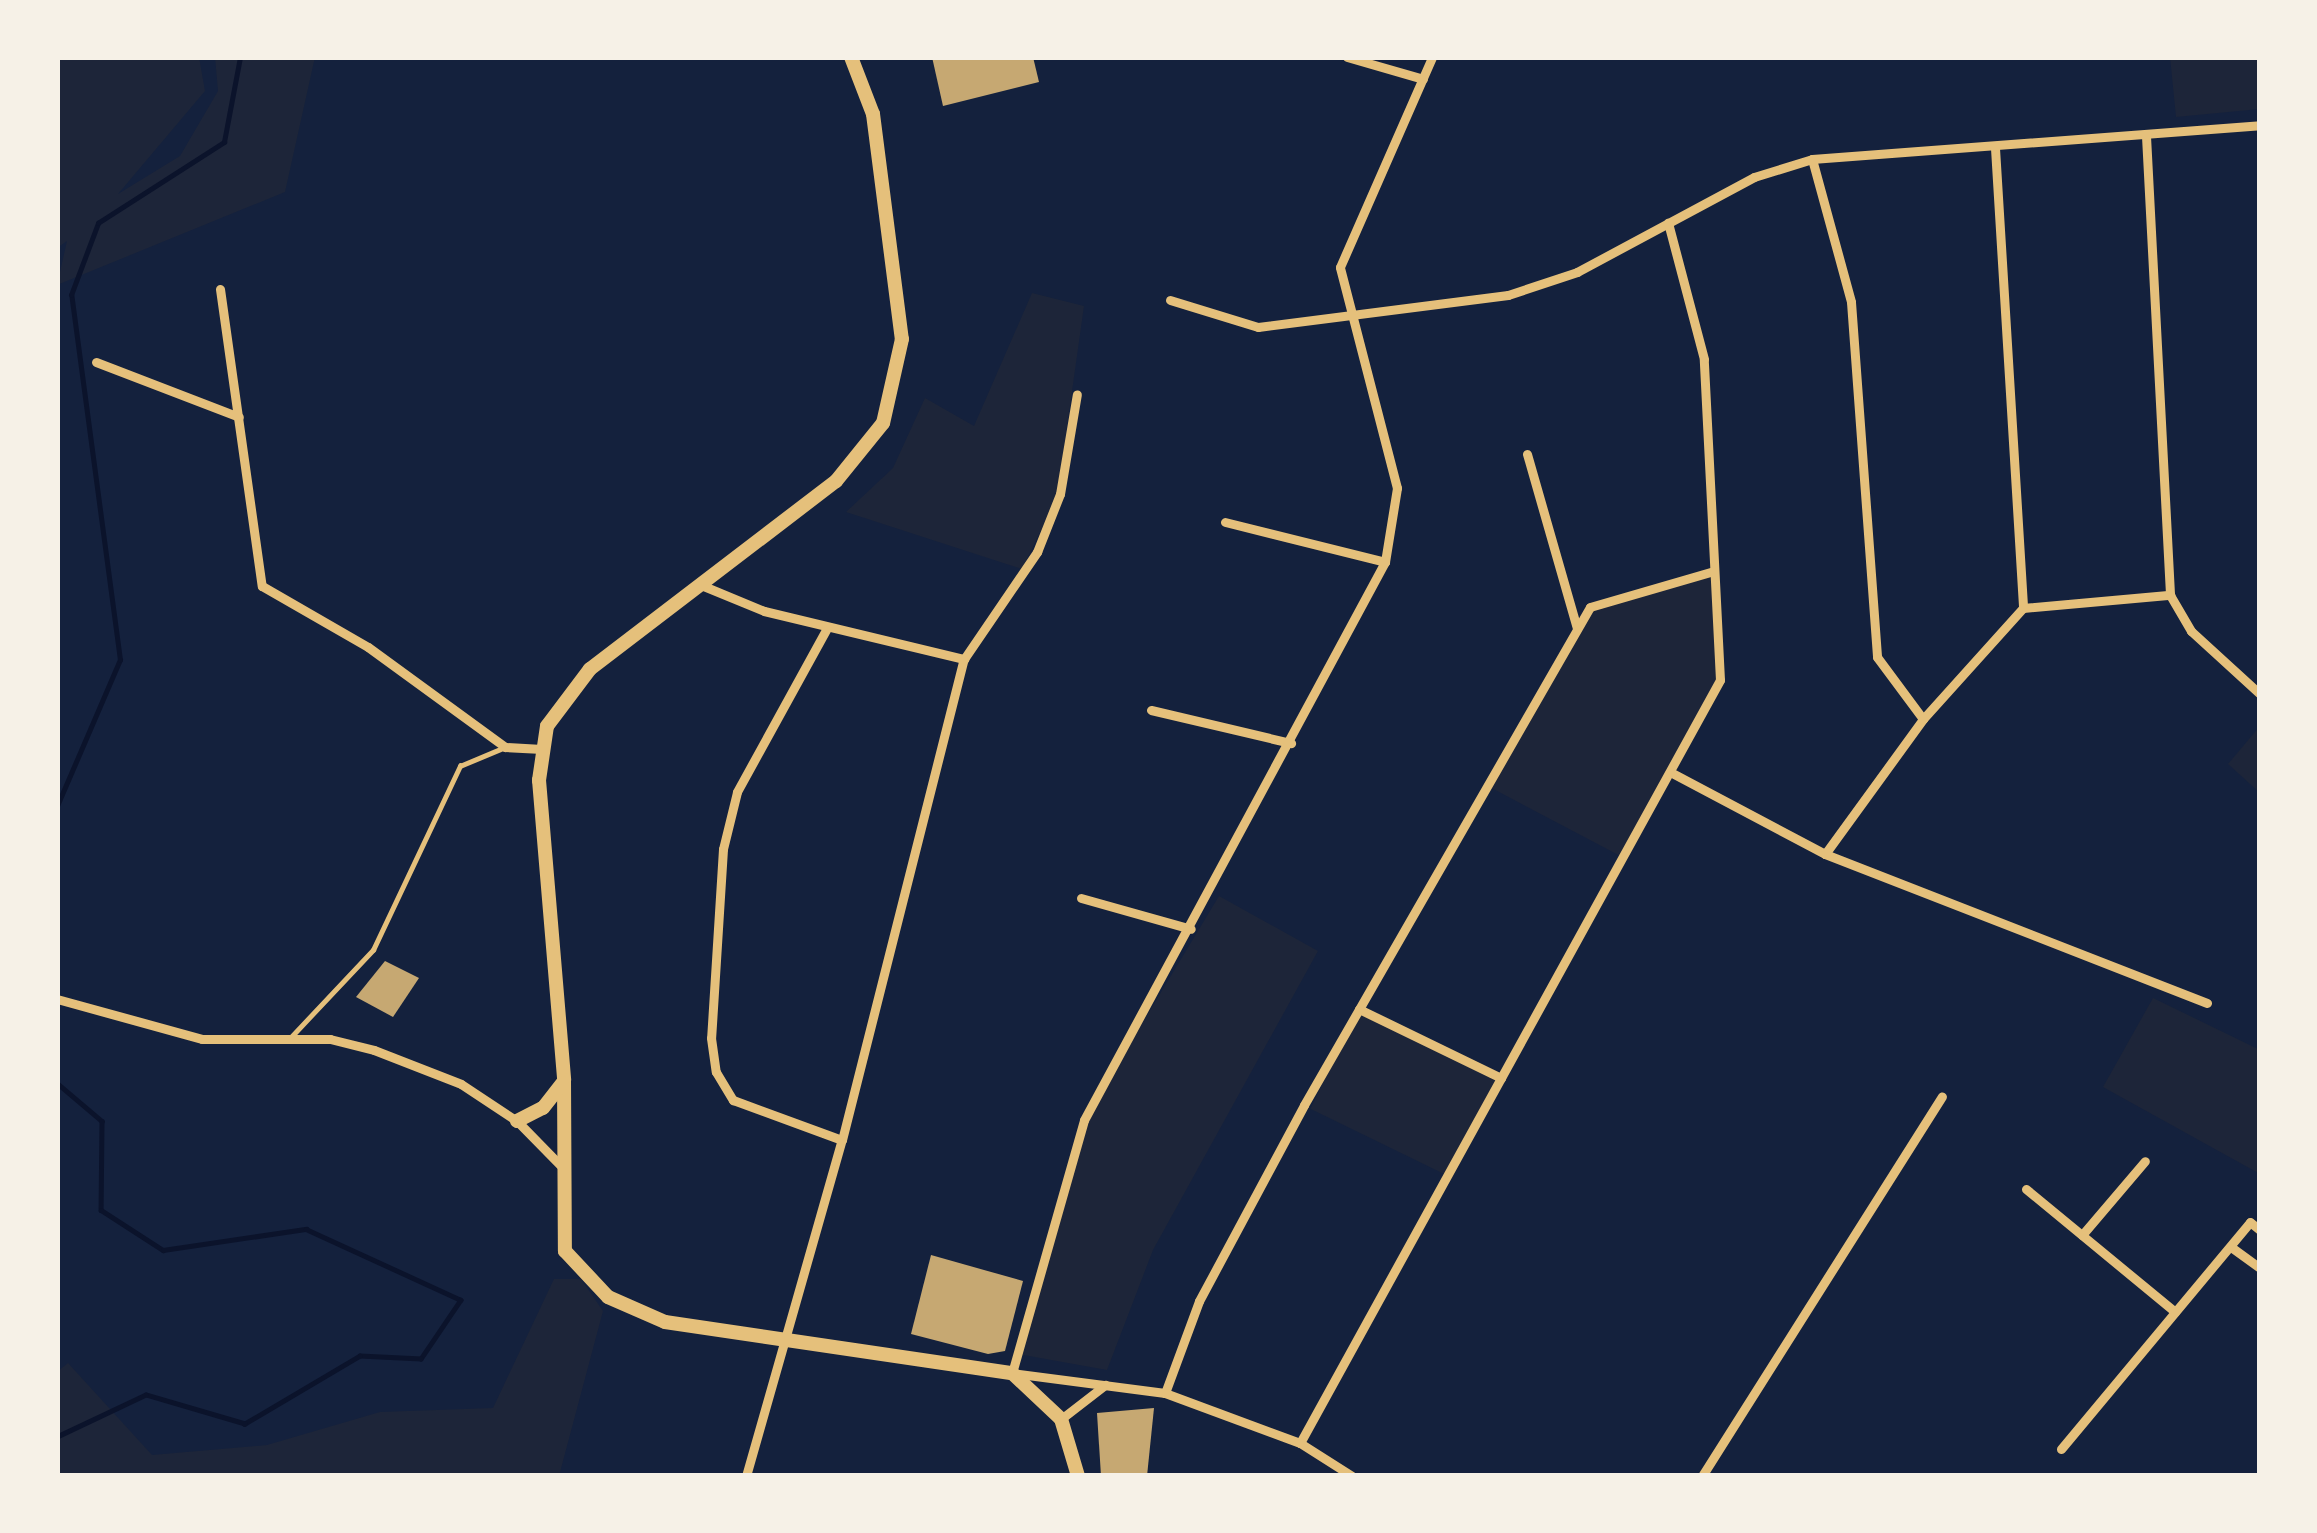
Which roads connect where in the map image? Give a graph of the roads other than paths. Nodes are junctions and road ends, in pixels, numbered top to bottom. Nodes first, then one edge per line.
1 (851, 57) edge
2 (1347, 57) edge
3 (1432, 57) edge
4 (1423, 79) junction
5 (2260, 125) edge
6 (2146, 136) junction
7 (1995, 148) junction
8 (1812, 158) junction
9 (1668, 223) junction
10 (220, 289) dead end
11 (1170, 300) dead end
12 (1350, 317) junction
13 (96, 362) dead end
14 (1077, 394) dead end
15 (239, 417) junction
16 (1527, 454) dead end
17 (1225, 522) dead end
18 (1385, 562) junction
19 (1714, 571) junction
20 (701, 585) junction
21 (2170, 595) junction
22 (2023, 608) junction
23 (827, 628) junction
24 (1577, 628) junction
25 (964, 659) junction
26 (2260, 694) edge
27 (1151, 710) dead end
28 (1923, 718) junction
29 (1291, 743) junction
30 (505, 747) junction
31 (542, 749) junction
32 (1674, 774) junction
33 (1825, 854) junction
34 (1081, 898) dead end
35 (1190, 929) junction
36 (57, 999) edge
37 (2207, 1003) dead end
38 (1359, 1009) junction
39 (290, 1038) junction
40 (1501, 1078) junction
41 (564, 1080) junction
42 (1942, 1096) dead end
43 (517, 1121) junction
44 (842, 1140) junction
45 (2145, 1161) dead end
46 (563, 1168) junction
47 (2026, 1190) dead end
48 (2260, 1230) edge
49 (2082, 1235) junction
50 (2231, 1247) junction
51 (2260, 1268) edge
52 (2175, 1312) junction
53 (780, 1337) junction
54 (1012, 1373) junction
55 (1105, 1385) junction
56 (1165, 1393) junction
57 (1060, 1419) junction
58 (1300, 1444) junction
59 (2060, 1449) dead end
60 (746, 1476) edge
61 (1078, 1476) edge
62 (1352, 1476) edge
63 (1702, 1476) edge

1 - 20 main road
2 - 4 street
3 - 4 street
4 - 12 street
5 - 6 street
6 - 7 street
6 - 21 street
7 - 8 street
7 - 22 street
8 - 9 street
8 - 28 street
9 - 12 street
9 - 19 street
10 - 15 street
11 - 12 street
12 - 18 street
13 - 15 street
14 - 25 street
15 - 30 street
16 - 24 street
17 - 18 street
18 - 29 street
19 - 24 street
19 - 32 street
20 - 23 street
20 - 31 main road
21 - 22 street
21 - 26 street
22 - 28 street
23 - 25 street
23 - 44 street
24 - 38 street
25 - 44 street
27 - 29 street
28 - 33 street
29 - 35 street
30 - 31 street
30 - 39 lane
31 - 41 main road
32 - 33 street
32 - 40 street
33 - 37 street
34 - 35 street
35 - 54 street
36 - 39 street
38 - 40 street
38 - 56 street
39 - 43 street
40 - 58 street
41 - 43 main road
41 - 46 main road
42 - 63 street
43 - 46 street
44 - 53 street
45 - 49 street
46 - 53 main road
47 - 49 street
48 - 50 street
49 - 52 street
50 - 51 street
50 - 52 street
52 - 59 street
53 - 54 main road
53 - 60 street
54 - 55 street
54 - 57 main road
55 - 56 street
55 - 57 street
56 - 58 street
57 - 61 main road
58 - 62 street

